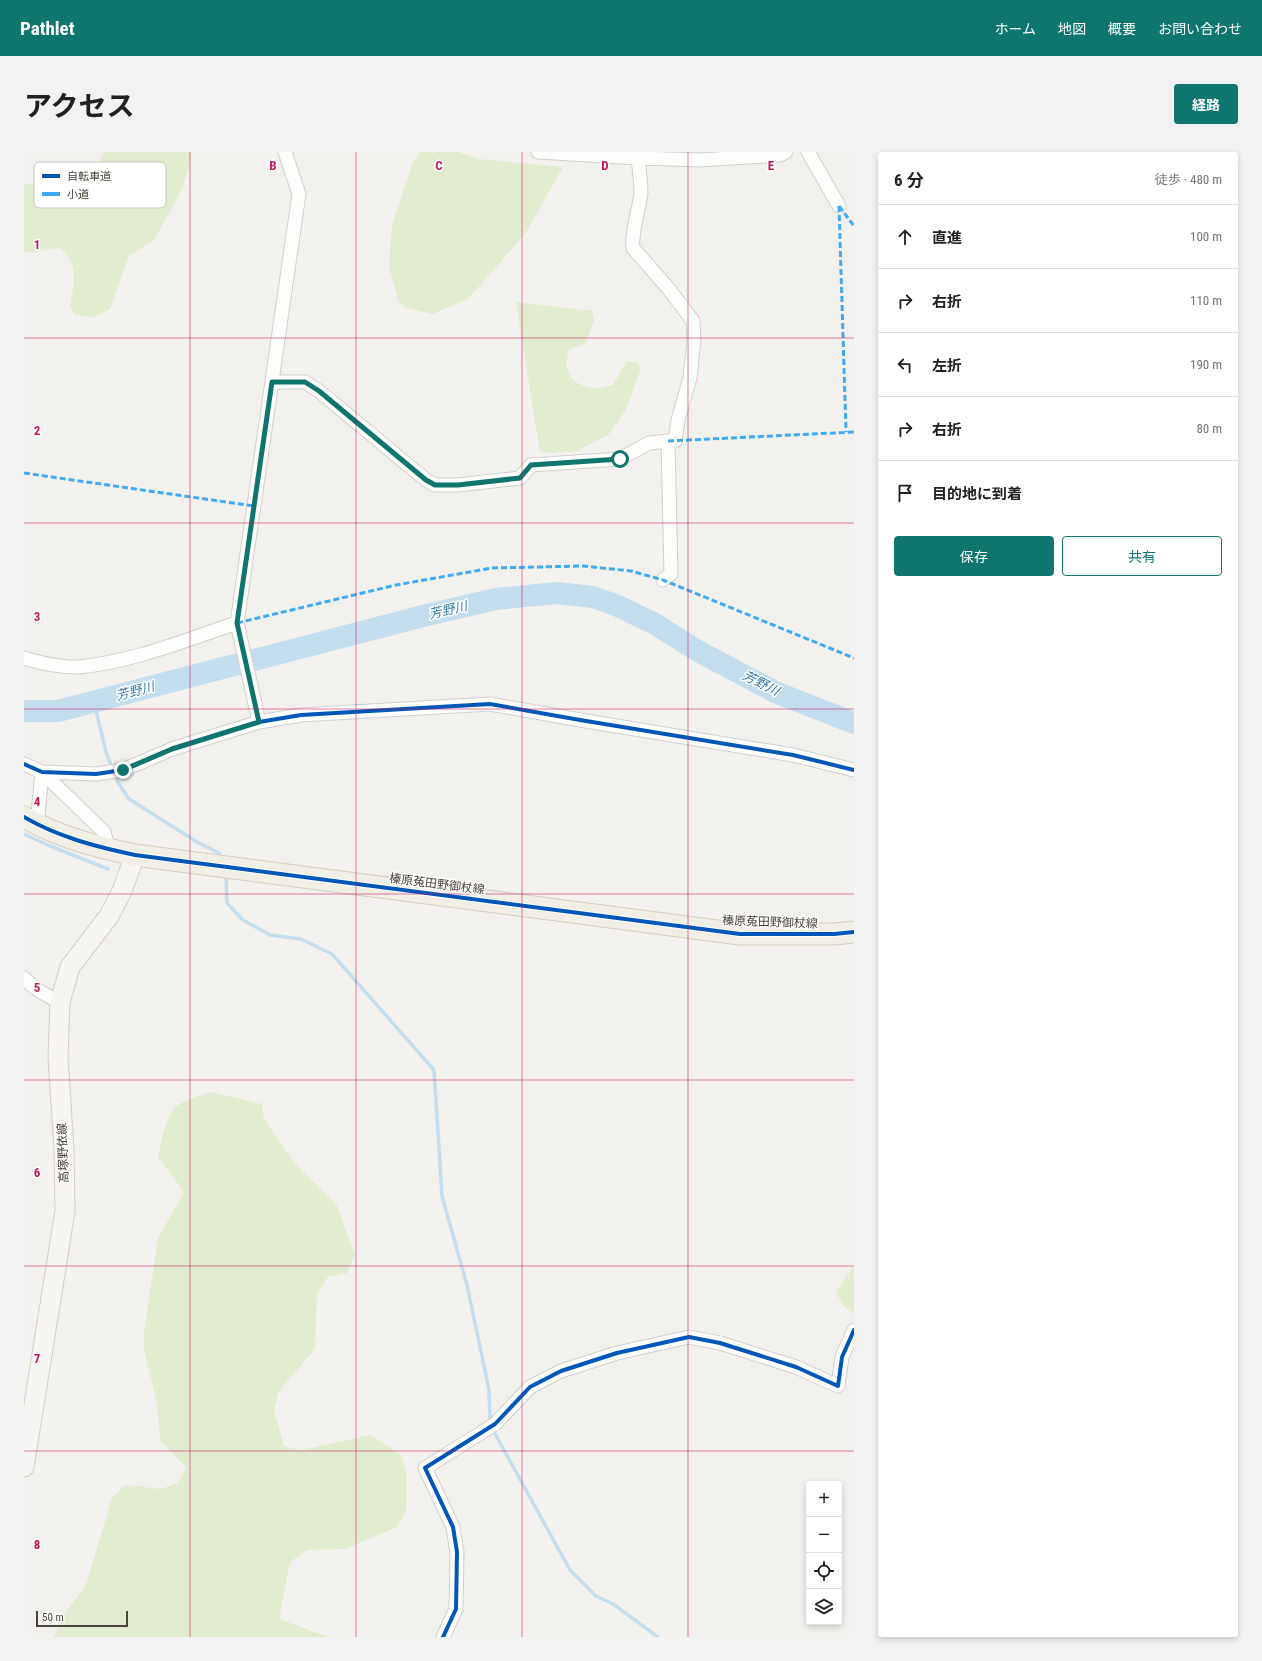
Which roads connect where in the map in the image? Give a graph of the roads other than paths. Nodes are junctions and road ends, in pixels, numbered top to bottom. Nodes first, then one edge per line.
1 (286, 152) edge
2 (538, 152) edge
3 (786, 152) edge
4 (808, 152) edge
5 (638, 155) edge
6 (839, 206) dead end
7 (272, 382) junction
8 (675, 440) dead end
9 (663, 580) dead end
10 (238, 627) junction
11 (24, 658) edge
12 (258, 718) junction
13 (24, 764) edge
14 (854, 770) edge
15 (42, 772) junction
16 (30, 821) edge
17 (109, 850) junction
18 (135, 855) junction
19 (854, 932) edge
20 (24, 978) edge
21 (60, 1002) junction
22 (854, 1330) edge
23 (24, 1467) edge
24 (443, 1637) edge

1 - 7 street
2 - 5 street
3 - 5 street
4 - 6 street
5 - 8 street
7 - 9 street
7 - 10 street
10 - 11 street
10 - 12 street
12 - 14 street
12 - 15 street
13 - 15 street
15 - 16 street
15 - 17 street
16 - 17 main road, 榛原菟田野御杖線
17 - 18 main road, 榛原菟田野御杖線
18 - 19 main road, 榛原菟田野御杖線
18 - 21 main road, 高塚野依線
20 - 21 street
21 - 23 main road, 高塚野依線
22 - 24 street

